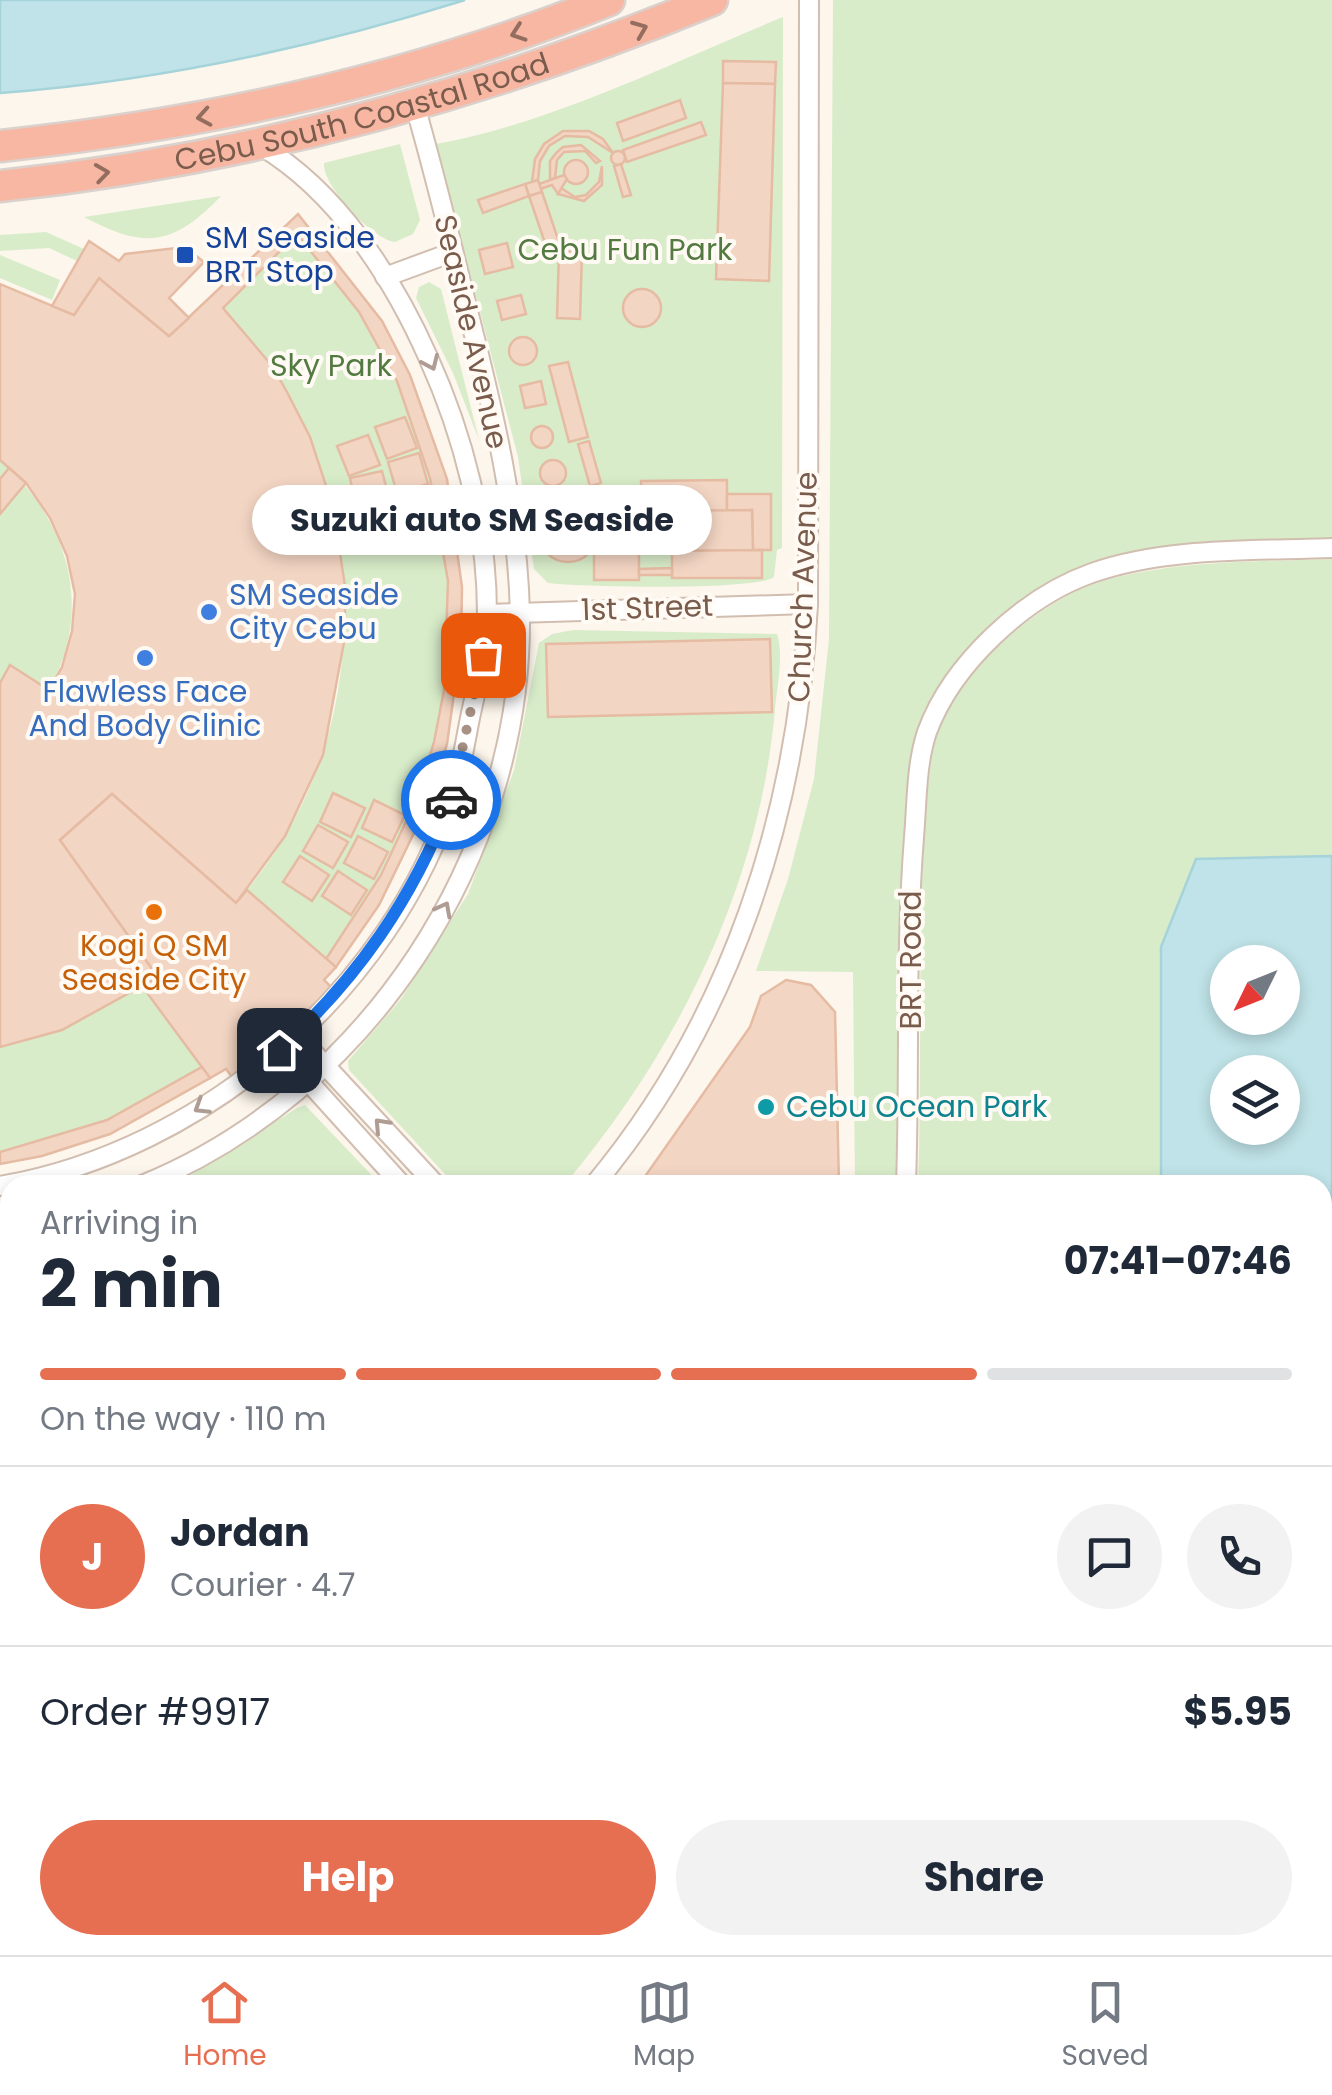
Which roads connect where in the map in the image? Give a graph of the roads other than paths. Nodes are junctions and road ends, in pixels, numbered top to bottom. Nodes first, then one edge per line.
1 (609, 0) edge
2 (712, 0) edge
3 (809, 0) edge
4 (416, 106) junction
5 (0, 146) edge
6 (262, 146) junction
7 (0, 186) edge
8 (453, 252) junction
9 (385, 277) junction
10 (1332, 548) edge
11 (808, 604) junction
12 (520, 612) junction
13 (487, 614) junction
14 (296, 1034) junction
15 (279, 1050) junction
16 (326, 1065) junction
17 (308, 1081) junction
18 (45, 1175) edge
19 (161, 1175) edge
20 (393, 1175) edge
21 (427, 1175) edge
22 (602, 1175) edge
23 (906, 1175) edge

1 -> 5 highway, Cebu South Coastal Road
4 -> 2 highway, Cebu South Coastal Road
3 - 11 street, Church Avenue
4 - 6 highway, Cebu South Coastal Road
4 - 8 street, Seaside Avenue
7 -> 6 highway, Cebu South Coastal Road
6 - 9 street, Seaside Avenue
8 - 9 street
8 - 12 street, Seaside Avenue
9 -> 13 street, Seaside Avenue
10 - 23 street, BRT Road
11 - 12 street, 1st Street
11 - 22 street, Church Avenue
12 - 13 street, 1st Street
16 -> 12 street, Seaside Avenue
13 - 14 street, Seaside Avenue
14 - 15 street, Seaside Avenue
14 - 16 street
15 - 17 street
15 -> 18 street, Seaside Avenue
16 - 17 street, Seaside Avenue
21 -> 16 street
17 - 19 street, Seaside Avenue
17 - 20 street

